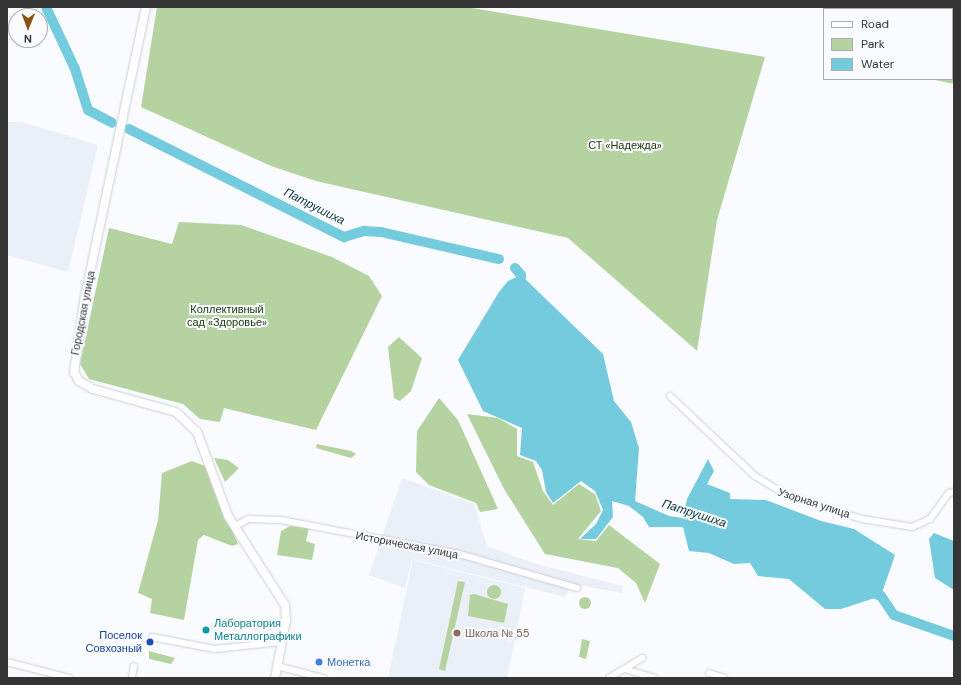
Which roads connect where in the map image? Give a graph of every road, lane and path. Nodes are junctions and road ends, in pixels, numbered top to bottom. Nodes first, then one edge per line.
1 (146, 7) edge
2 (670, 396) dead end
3 (954, 492) edge
4 (235, 526) junction
5 (577, 588) dead end
6 (152, 637) dead end
7 (282, 642) junction
8 (642, 658) dead end
9 (7, 662) edge
10 (134, 666) dead end
11 (277, 666) junction
12 (625, 669) junction
13 (709, 673) dead end
14 (70, 678) edge
15 (132, 678) edge
16 (275, 678) edge
17 (323, 678) edge
18 (609, 678) edge
19 (656, 678) edge
20 (724, 678) edge

1 - 4 street, Городская улица
2 - 3 street, Узорная улица
4 - 5 street, Историческая улица
4 - 7 street, Городская улица
6 - 7 street
7 - 11 street, Городская улица
8 - 12 street
9 - 14 street
10 - 15 street
11 - 16 street, Городская улица
11 - 17 street
12 - 18 street
12 - 19 street
13 - 20 street

